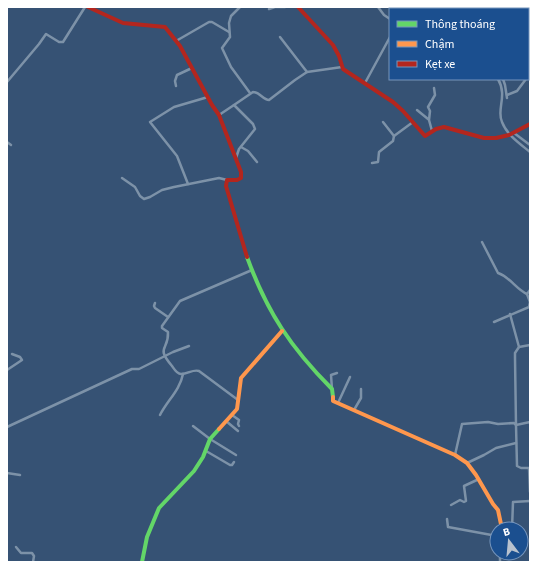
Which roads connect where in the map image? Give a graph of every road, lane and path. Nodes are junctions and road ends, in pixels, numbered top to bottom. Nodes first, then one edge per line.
1 (86, 7) edge
2 (240, 7) edge
3 (285, 7) edge
4 (298, 7) edge
5 (378, 7) edge
6 (269, 10) dead end
7 (389, 18) edge
8 (230, 32) junction
9 (280, 37) dead end
10 (389, 39) edge
11 (176, 41) junction
12 (342, 67) junction
13 (192, 68) junction
14 (307, 72) junction
15 (498, 80) edge
16 (503, 80) edge
17 (525, 80) edge
18 (7, 82) edge
19 (365, 83) junction
20 (176, 86) dead end
21 (434, 88) dead end
22 (250, 93) junction
23 (208, 97) junction
24 (234, 105) junction
25 (417, 110) dead end
26 (219, 116) junction
27 (429, 120) junction
28 (383, 122) dead end
29 (413, 122) junction
30 (530, 124) edge
31 (432, 131) junction
32 (511, 133) junction
33 (394, 136) junction
34 (7, 142) edge
35 (11, 145) dead end
36 (530, 145) edge
37 (241, 147) junction
38 (530, 152) edge
39 (236, 159) junction
40 (257, 162) dead end
41 (372, 163) dead end
42 (122, 178) dead end
43 (227, 180) junction
44 (188, 184) junction
45 (482, 242) dead end
46 (252, 270) junction
47 (530, 290) edge
48 (527, 294) junction
49 (155, 303) dead end
50 (510, 314) junction
51 (168, 317) junction
52 (494, 322) dead end
53 (282, 331) junction
54 (530, 345) edge
55 (189, 346) dead end
56 (519, 347) junction
57 (12, 354) dead end
58 (164, 356) junction
59 (7, 370) edge
60 (337, 373) dead end
61 (183, 374) junction
62 (350, 377) dead end
63 (332, 389) junction
64 (360, 389) dead end
65 (238, 400) junction
66 (338, 403) junction
67 (354, 410) junction
68 (160, 415) dead end
69 (232, 415) junction
70 (226, 421) junction
71 (530, 422) edge
72 (516, 425) junction
73 (193, 426) dead end
74 (239, 426) dead end
75 (7, 427) edge
76 (238, 431) dead end
77 (210, 439) junction
78 (516, 443) junction
79 (206, 451) junction
80 (236, 455) dead end
81 (455, 455) junction
82 (234, 462) dead end
83 (467, 463) junction
84 (530, 468) edge
85 (7, 473) edge
86 (20, 476) dead end
87 (479, 479) junction
88 (530, 492) edge
89 (530, 501) edge
90 (450, 505) dead end
91 (447, 519) dead end
92 (501, 521) edge
93 (512, 521) edge
94 (489, 535) edge
95 (16, 547) dead end
96 (33, 562) edge
97 (142, 562) edge

1 - 11 street
1 - 18 street
2 - 8 street
3 - 6 street
4 - 12 street
5 - 7 street
8 - 11 street
8 - 22 street
9 - 14 street
10 - 19 street
11 - 13 street
12 - 14 street
12 - 19 street
13 - 20 street
13 - 23 street
14 - 22 street
15 - 32 street
16 - 17 street
19 - 29 street
21 - 27 street
22 - 24 street
23 - 26 street
23 - 44 street
24 - 26 street
24 - 37 street
25 - 27 street
26 - 39 street
27 - 31 street
28 - 33 street
29 - 31 street
29 - 33 street
30 - 32 street
31 - 32 street
32 - 36 street
32 - 38 street
33 - 41 street
34 - 35 street
37 - 39 street
37 - 40 street
39 - 43 street
42 - 44 street
43 - 44 street
43 - 46 street
45 - 48 street
46 - 51 street
46 - 53 street
47 - 48 street
48 - 50 street
49 - 51 street
50 - 52 street
50 - 56 street
51 - 58 street
53 - 63 street
53 - 65 street
54 - 56 street
55 - 58 street
56 - 72 street
57 - 59 street
58 - 61 street
58 - 75 street
60 - 63 street
61 - 65 street
61 - 68 street
62 - 66 street
63 - 66 street
64 - 67 street
65 - 69 street
66 - 67 street
67 - 81 street
69 - 70 street
69 - 74 street
70 - 76 street
70 - 77 street
71 - 72 street
72 - 78 street
72 - 81 street
73 - 77 street
77 - 79 street
77 - 80 street
78 - 83 street
78 - 84 street
79 - 82 street
79 - 97 street
81 - 83 street
83 - 87 street
84 - 88 street
85 - 86 street
87 - 90 street
87 - 92 street
89 - 93 street
91 - 94 street
95 - 96 street

